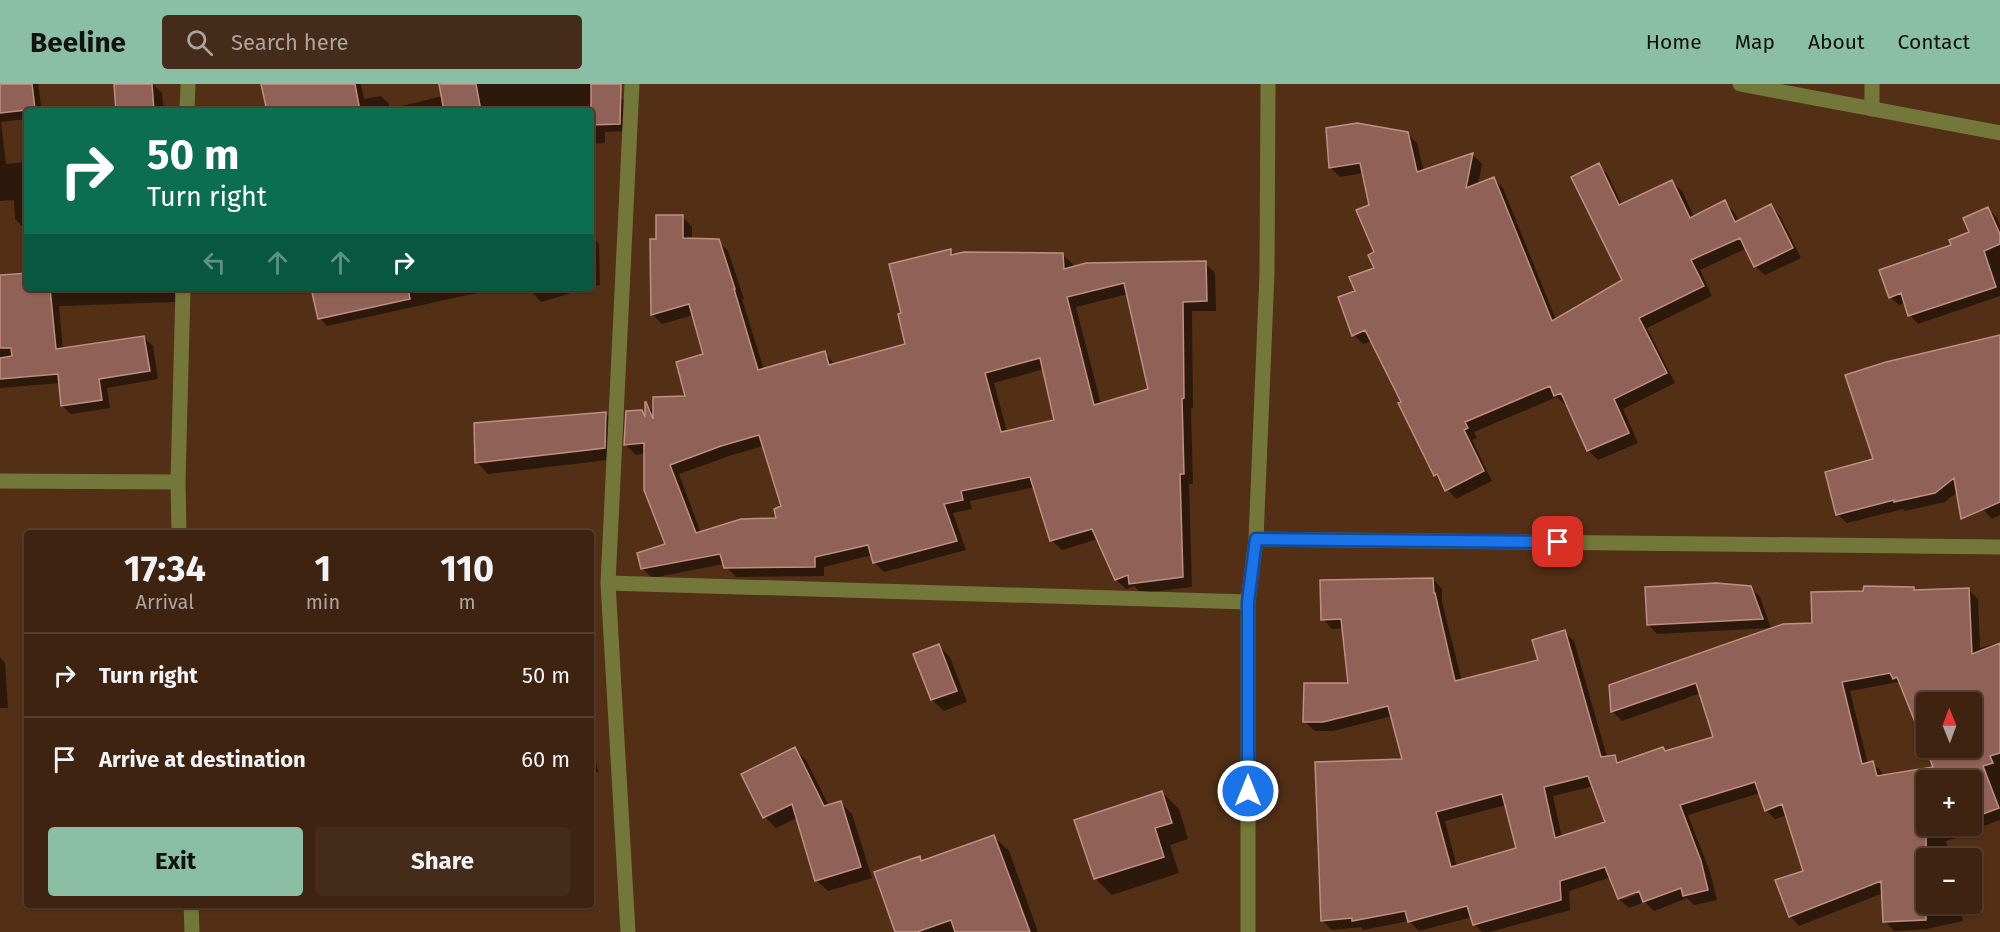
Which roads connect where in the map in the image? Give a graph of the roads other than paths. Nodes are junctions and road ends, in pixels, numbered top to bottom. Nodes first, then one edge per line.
1 (188, 84) edge
2 (632, 84) edge
3 (1268, 84) edge
4 (1740, 84) edge
5 (1872, 84) edge
6 (187, 108) edge
7 (1872, 109) junction
8 (2000, 133) edge
9 (183, 291) edge
10 (0, 480) edge
11 (178, 482) junction
12 (179, 530) edge
13 (1256, 539) junction
14 (2000, 547) edge
15 (608, 583) junction
16 (1248, 602) junction
17 (191, 908) edge
18 (192, 932) edge
19 (628, 932) edge
20 (1248, 932) edge

1 - 6 street
2 - 15 street
3 - 13 street
4 - 7 street
5 - 7 street
7 - 8 street
9 - 11 street
10 - 11 street
11 - 12 street
13 - 14 street
13 - 16 street
15 - 16 street
15 - 19 street
16 - 20 street
17 - 18 street

